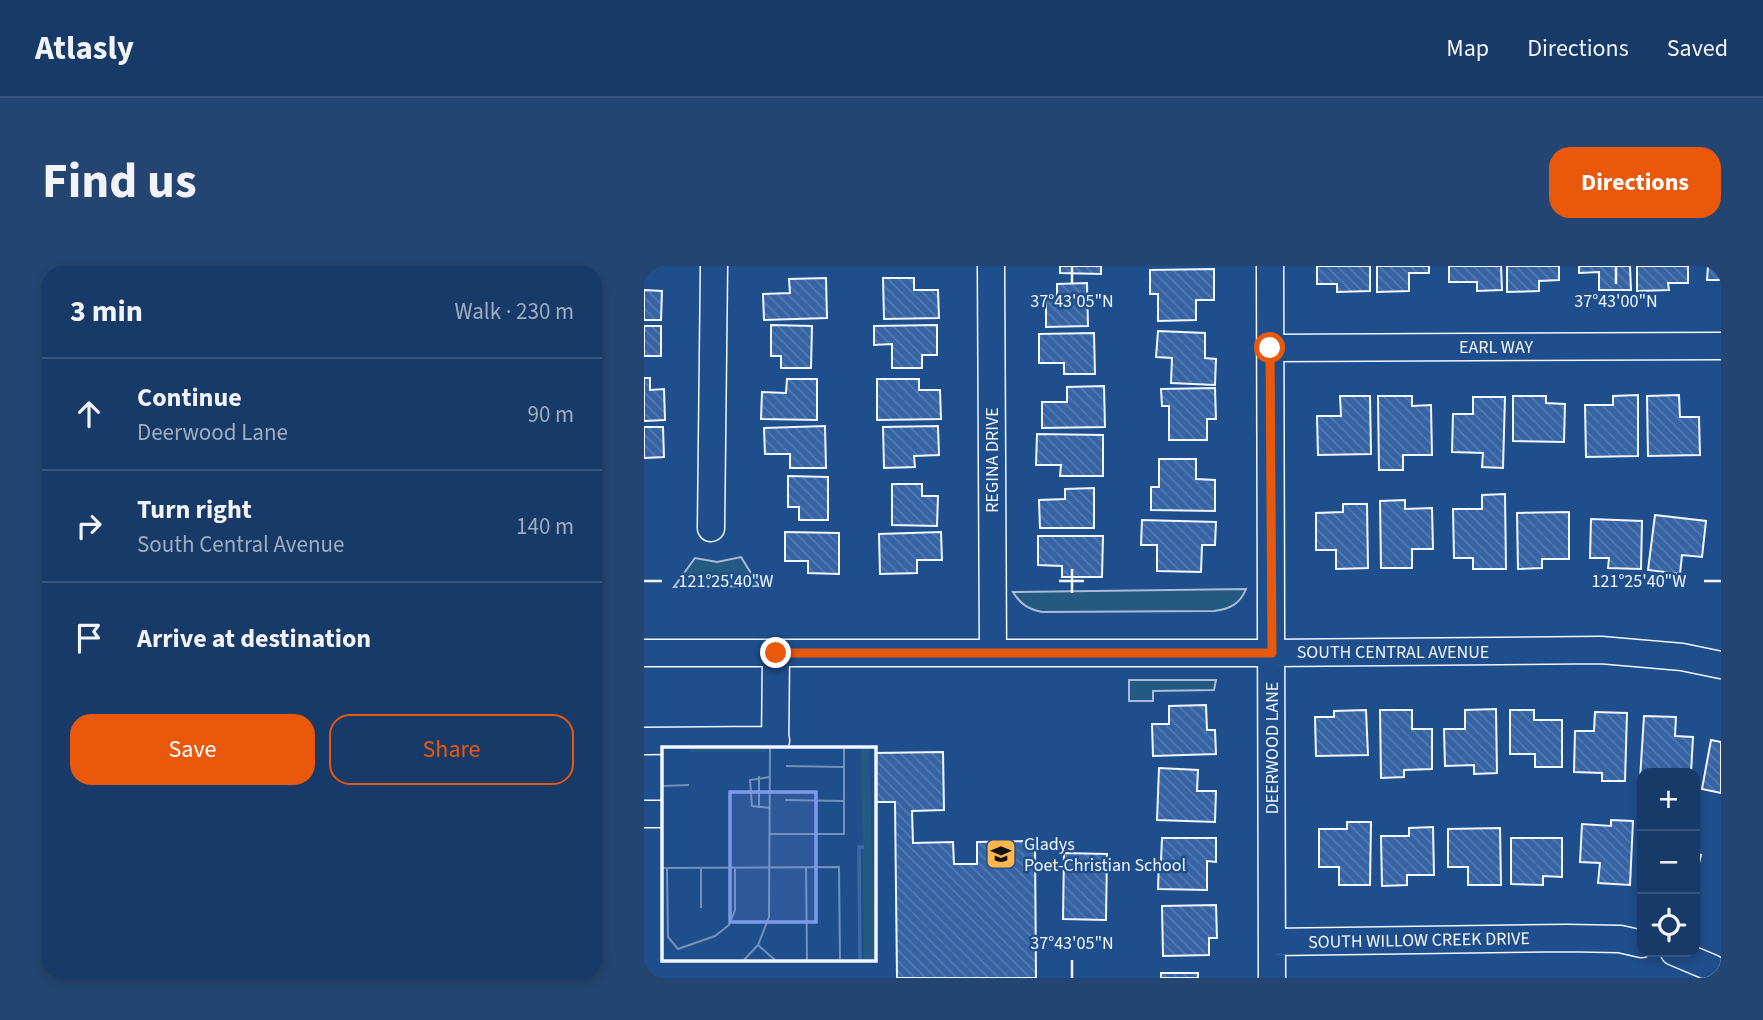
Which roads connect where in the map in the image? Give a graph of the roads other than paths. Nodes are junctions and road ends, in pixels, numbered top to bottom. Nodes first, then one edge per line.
1 (714, 266) edge
2 (991, 266) edge
3 (1270, 266) edge
4 (1721, 346) edge
5 (1270, 348) junction
6 (711, 528) dead end
7 (644, 653) edge
8 (776, 653) junction
9 (993, 653) junction
10 (1272, 653) junction
11 (1721, 665) edge
12 (644, 741) edge
13 (775, 744) edge
14 (644, 814) edge
15 (662, 814) edge
16 (1272, 942) junction
17 (1637, 943) edge
18 (1686, 957) edge
19 (1721, 974) edge
20 (1272, 978) edge

1 - 6 street
2 - 9 street, REGINA DRIVE
3 - 5 street, DEERWOOD LANE
4 - 5 street, EARL WAY
5 - 10 street, DEERWOOD LANE
7 - 8 street, SOUTH CENTRAL AVENUE
8 - 9 street, SOUTH CENTRAL AVENUE
8 - 13 street
9 - 10 street, SOUTH CENTRAL AVENUE
10 - 11 street, SOUTH CENTRAL AVENUE
10 - 16 street, DEERWOOD LANE
12 - 13 street
14 - 15 street
16 - 17 street, SOUTH WILLOW CREEK DRIVE
16 - 20 street, DEERWOOD LANE
18 - 19 street

